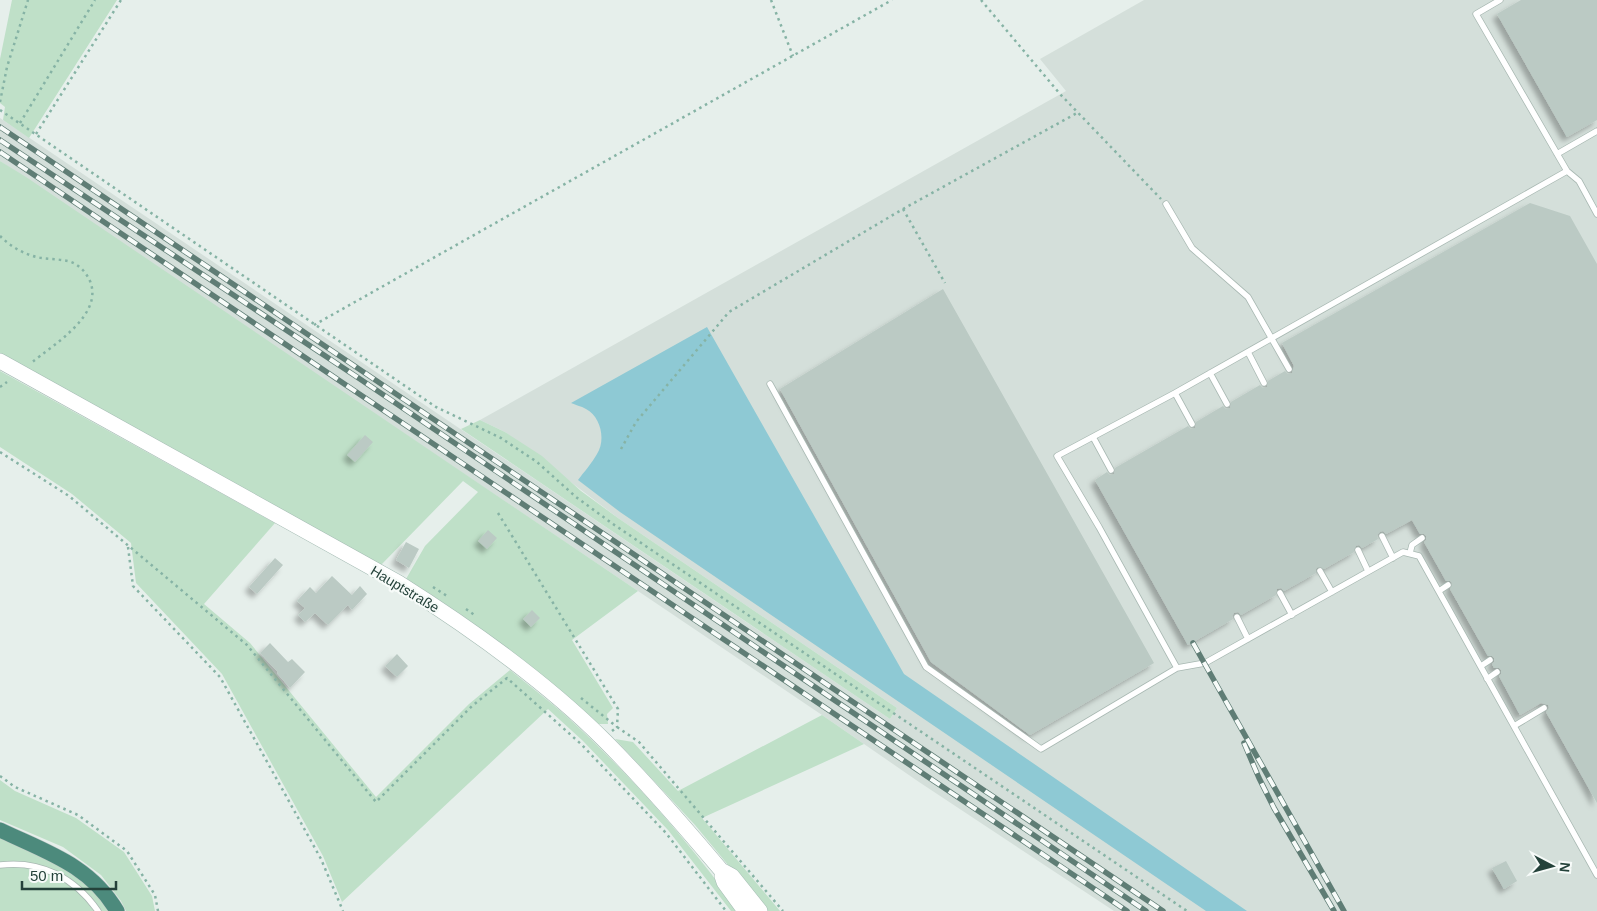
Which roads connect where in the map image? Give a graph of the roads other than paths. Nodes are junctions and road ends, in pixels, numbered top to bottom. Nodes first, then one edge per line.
1 (1500, 0) edge
2 (1597, 131) edge
3 (1557, 154) junction
4 (1567, 172) junction
5 (1166, 204) road end
6 (1597, 214) edge
7 (1272, 338) junction
8 (1248, 352) junction
9 (0, 361) edge
10 (1289, 369) dead end
11 (1210, 373) junction
12 (1264, 383) dead end
13 (770, 384) dead end
14 (1175, 393) junction
15 (1227, 404) dead end
16 (1192, 424) dead end
17 (1093, 437) junction
18 (1111, 470) dead end
19 (1382, 536) dead end
20 (1422, 538) dead end
21 (1358, 550) dead end
22 (1410, 553) junction
23 (1393, 558) junction
24 (1320, 571) dead end
25 (1368, 571) junction
26 (1448, 585) dead end
27 (1438, 591) junction
28 (1332, 592) junction
29 (1280, 593) dead end
30 (1292, 615) junction
31 (1237, 617) dead end
32 (1248, 639) junction
33 (1490, 660) dead end
34 (1481, 666) junction
35 (1176, 668) junction
36 (1497, 672) dead end
37 (1488, 678) junction
38 (1544, 708) dead end
39 (1514, 726) junction
40 (0, 830) edge
41 (0, 865) edge
42 (721, 870) junction
43 (1597, 875) edge
44 (98, 911) edge
45 (117, 911) edge
46 (746, 911) edge
47 (760, 911) edge

1 - 3 lane
2 - 3 lane
3 - 4 lane
4 - 6 lane
4 - 7 lane
5 - 7 lane
7 - 8 lane
7 - 10 lane
8 - 11 lane
8 - 12 lane
9 - 42 main road, Hauptstraße
11 - 14 lane
11 - 15 lane
13 - 35 lane
14 - 16 lane
14 - 17 lane
17 - 18 lane
17 - 35 lane
19 - 23 lane
20 - 22 lane
21 - 25 lane
22 - 23 lane
22 - 27 lane
23 - 25 lane
24 - 28 lane
25 - 28 lane
26 - 27 lane
27 - 34 lane
28 - 30 lane
29 - 30 lane
30 - 32 lane
31 - 32 lane
32 - 35 lane
33 - 34 lane
34 - 37 lane
36 - 37 lane
37 - 39 lane
38 - 39 lane
39 - 43 lane
40 - 45 highway
41 - 44 lane
42 - 46 main road
42 - 47 main road

